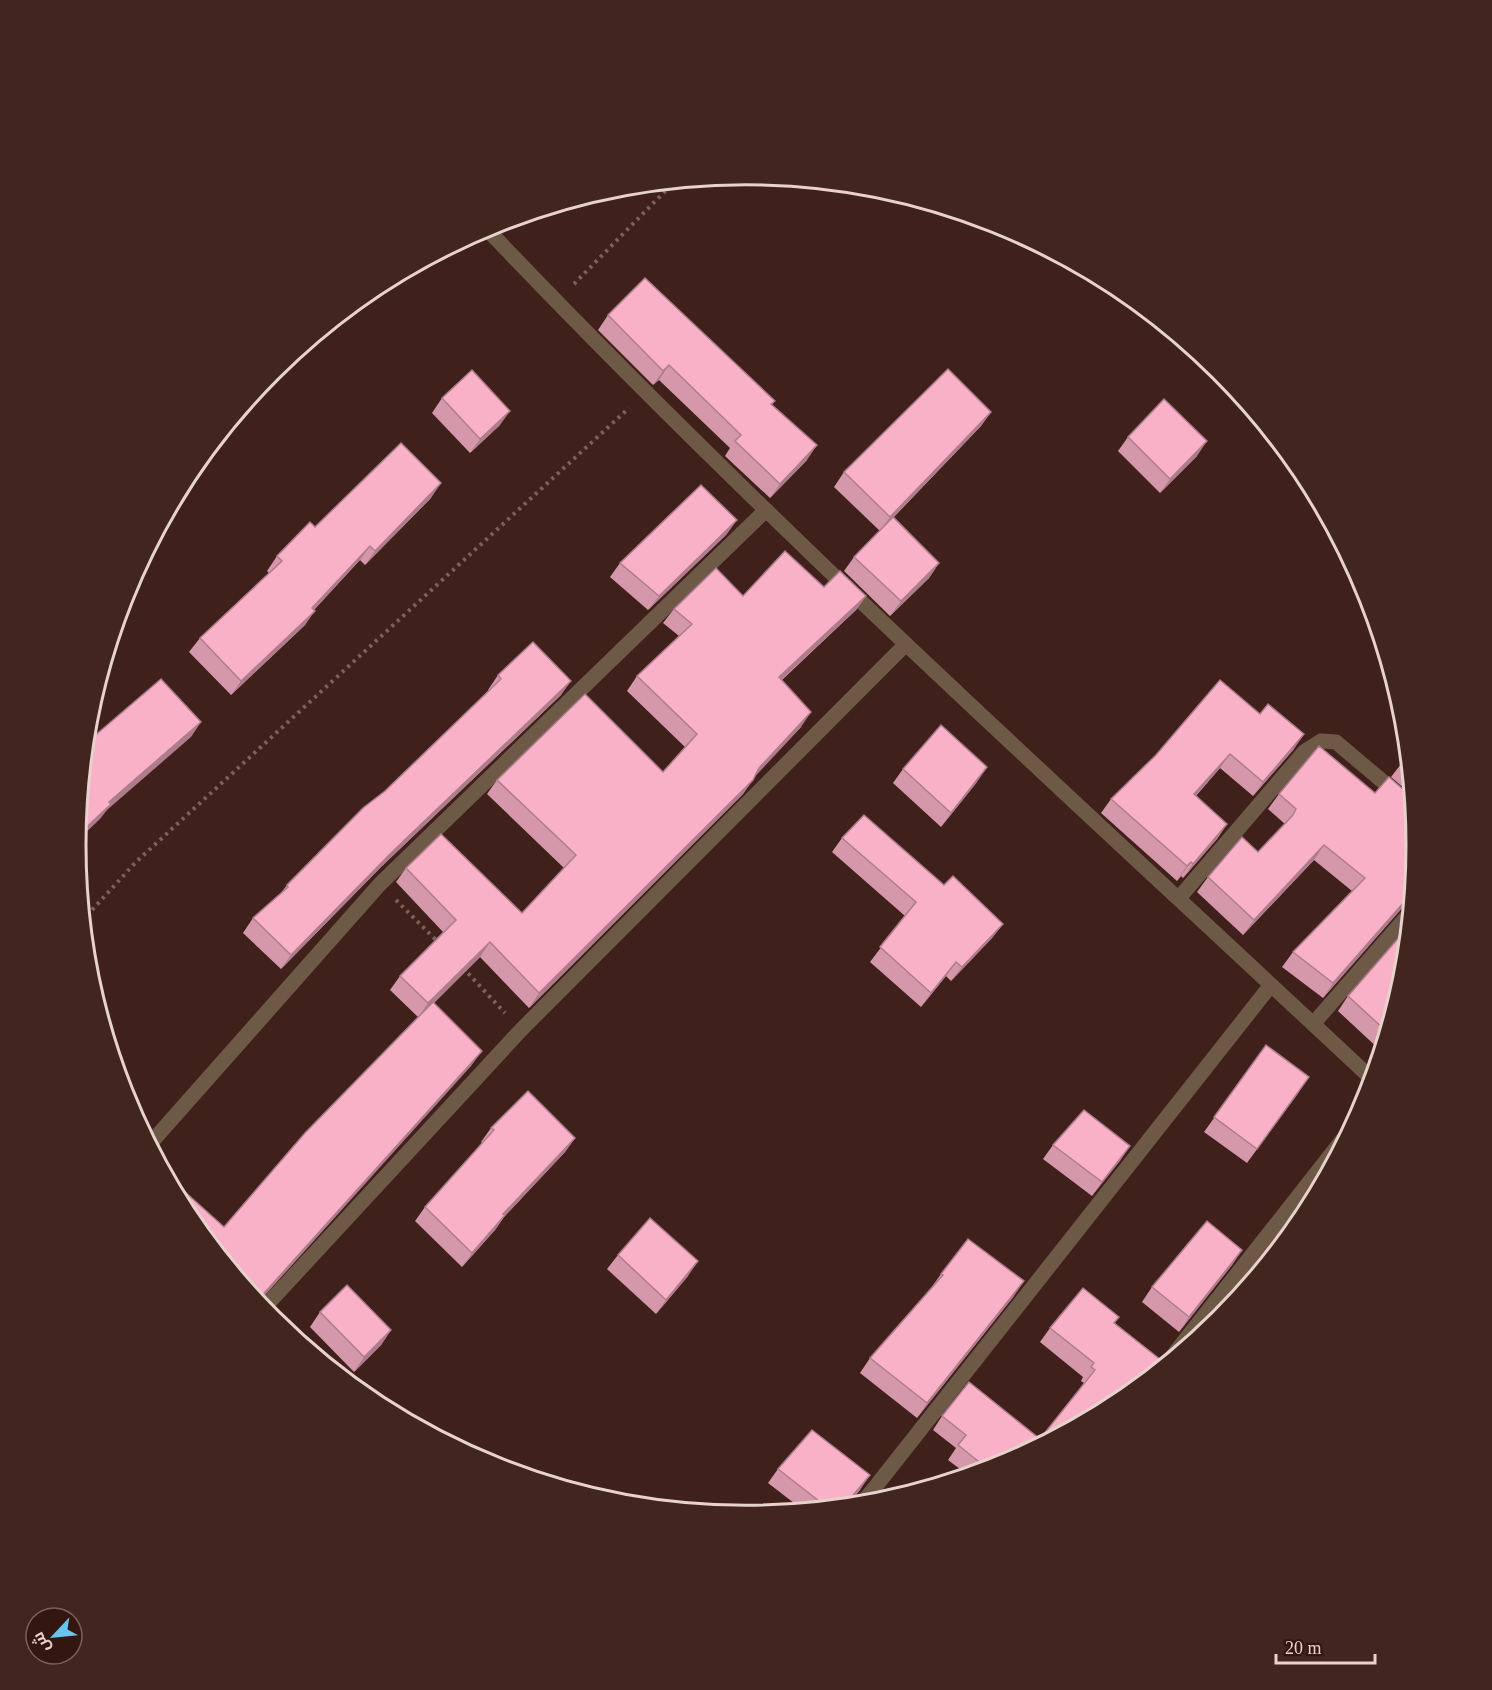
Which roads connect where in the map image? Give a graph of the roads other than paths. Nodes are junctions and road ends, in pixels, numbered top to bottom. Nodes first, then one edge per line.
1 (493, 235) edge
2 (766, 510) junction
3 (906, 644) junction
4 (1405, 802) edge
5 (1179, 898) junction
6 (1402, 922) edge
7 (1271, 985) junction
8 (1313, 1024) junction
9 (1365, 1073) edge
10 (155, 1138) edge
11 (1324, 1163) edge
12 (270, 1302) edge
13 (1191, 1333) edge
14 (870, 1494) edge

1 - 2 street
2 - 3 street
2 - 10 street
3 - 5 street
3 - 12 street
4 - 5 street
5 - 7 street
6 - 8 street
7 - 8 street
7 - 14 street
8 - 9 street
11 - 13 street

